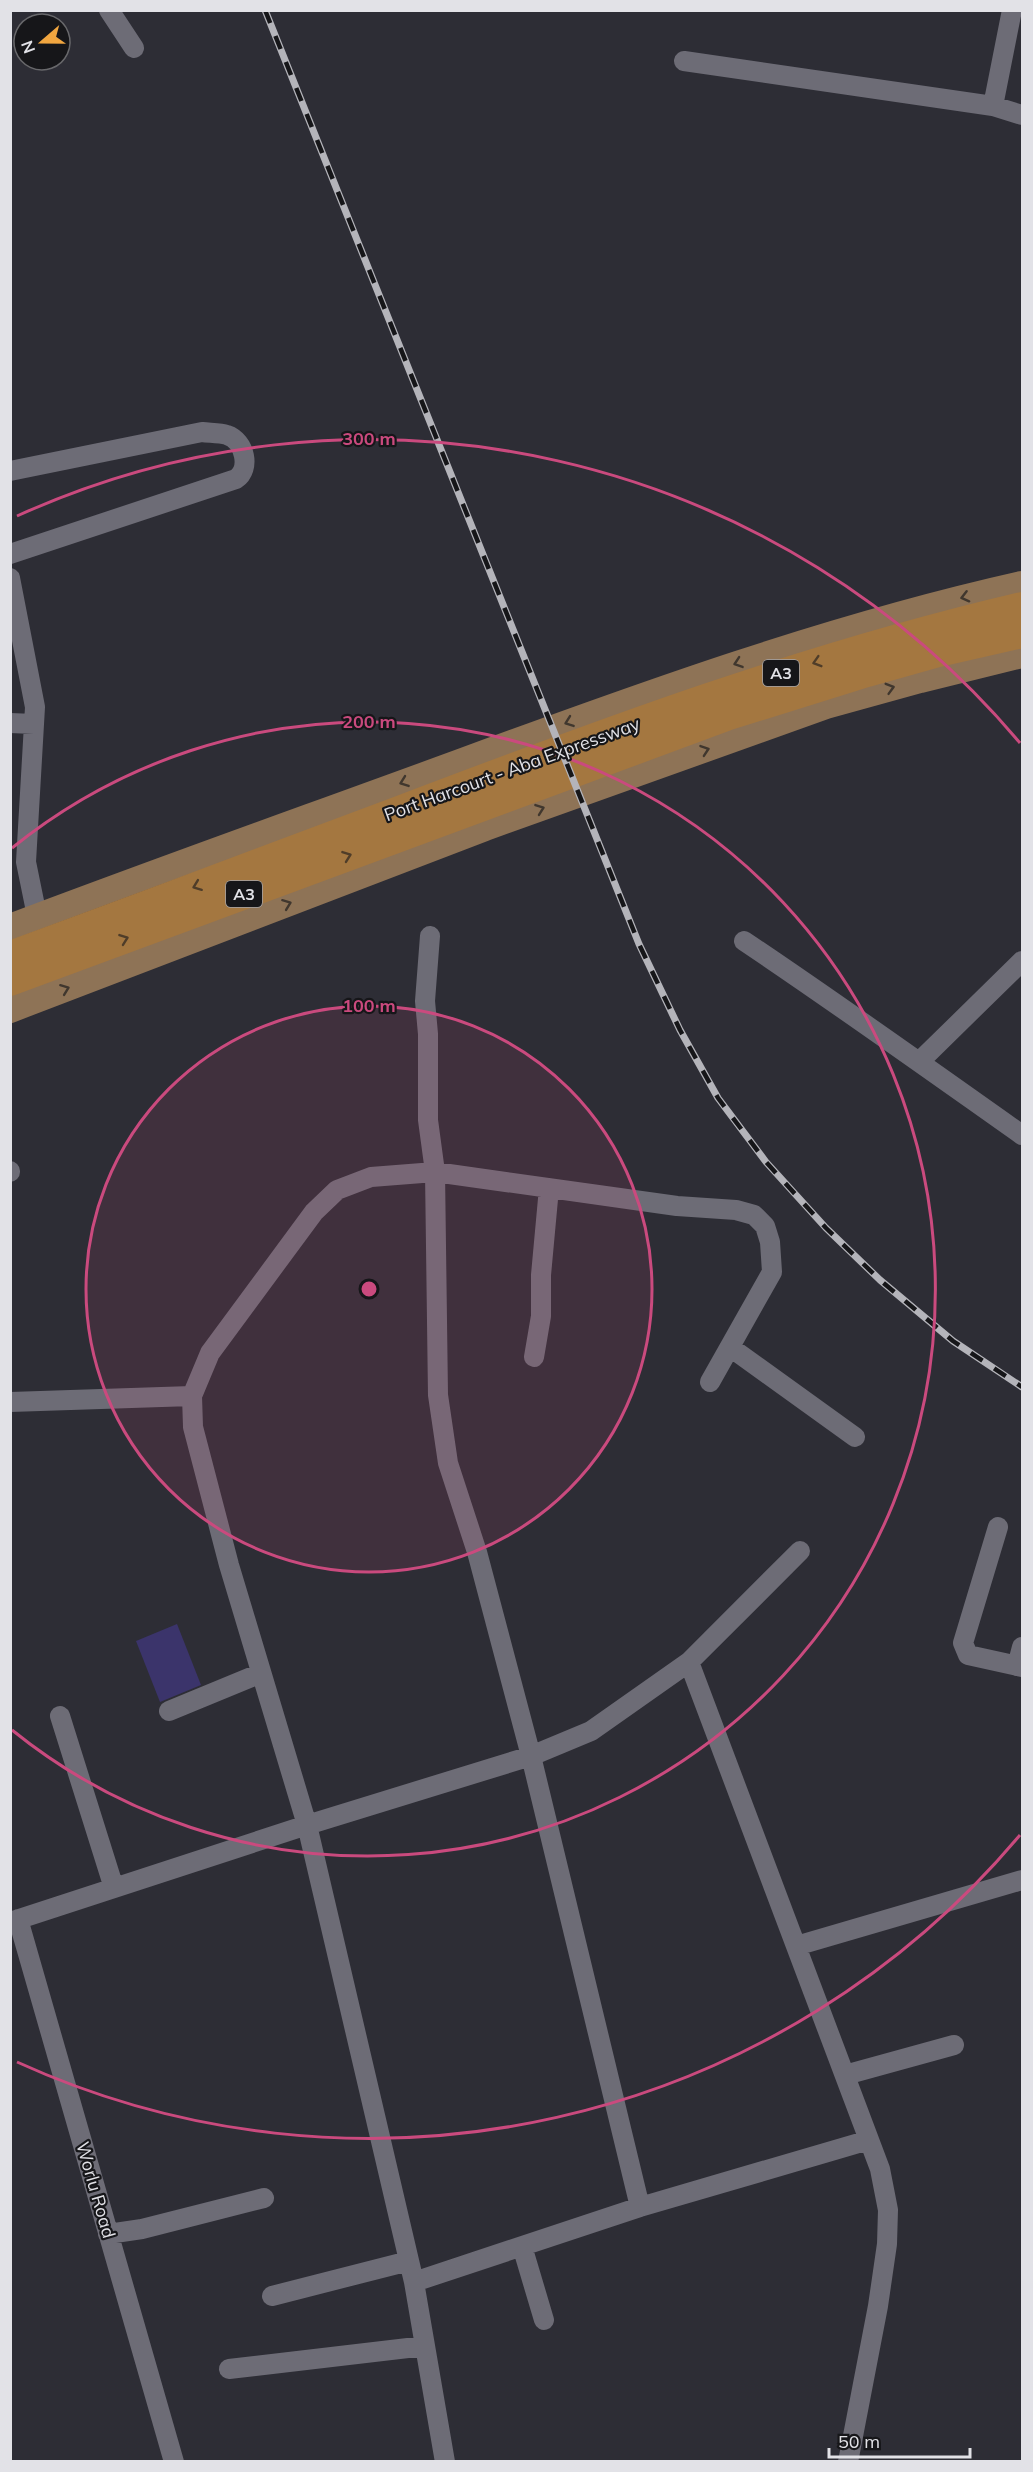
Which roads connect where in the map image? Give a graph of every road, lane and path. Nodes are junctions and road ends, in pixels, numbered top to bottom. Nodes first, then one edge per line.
1 (109, 10) edge
2 (1012, 10) edge
3 (134, 48) dead end
4 (684, 61) dead end
5 (993, 106) junction
6 (1023, 115) edge
7 (10, 471) edge
8 (10, 554) edge
9 (10, 578) edge
10 (1023, 584) edge
11 (1023, 607) edge
12 (1023, 633) edge
13 (1023, 655) edge
14 (10, 723) edge
15 (34, 724) junction
16 (636, 736) junction
17 (473, 795) junction
18 (38, 916) junction
19 (10, 927) edge
20 (430, 936) dead end
21 (744, 941) dead end
22 (10, 956) edge
23 (1023, 961) edge
24 (10, 981) edge
25 (10, 1010) edge
26 (919, 1062) junction
27 (1023, 1135) edge
28 (435, 1172) junction
29 (549, 1188) junction
30 (730, 1347) junction
31 (534, 1357) dead end
32 (710, 1382) dead end
33 (192, 1396) junction
34 (10, 1402) edge
35 (855, 1437) dead end
36 (998, 1527) dead end
37 (800, 1551) dead end
38 (1021, 1660) edge
39 (689, 1662) junction
40 (261, 1673) junction
41 (169, 1711) dead end
42 (60, 1716) dead end
43 (531, 1756) junction
44 (307, 1825) junction
45 (1023, 1880) edge
46 (114, 1888) junction
47 (14, 1920) edge
48 (796, 1946) junction
49 (954, 2045) dead end
50 (845, 2075) junction
51 (869, 2140) junction
52 (264, 2198) dead end
53 (640, 2207) junction
54 (108, 2234) junction
55 (522, 2246) junction
56 (409, 2261) junction
57 (414, 2282) junction
58 (272, 2296) dead end
59 (544, 2320) dead end
60 (425, 2346) junction
61 (229, 2369) dead end
62 (174, 2462) edge
63 (445, 2462) edge
64 (848, 2462) edge

1 - 3 street
2 - 5 street
4 - 5 street
5 - 6 street
7 - 8 street
9 - 15 street
10 -> 16 main road
11 -> 16 highway, Port Harcourt - Aba Expressway / A3
12 - 16 highway, Port Harcourt - Aba Expressway / A3
16 -> 13 main road
14 - 15 street
15 - 18 street
16 - 17 highway, Port Harcourt - Aba Expressway / A3
17 -> 16 main road
17 -> 18 main road
17 -> 22 highway, Port Harcourt - Aba Expressway / A3
24 -> 17 highway, Port Harcourt - Aba Expressway / A3
25 -> 17 main road
18 - 19 main road
20 - 28 street
21 - 26 street
23 - 26 street
26 - 27 street
28 - 29 street
28 - 33 street
28 - 43 street
29 - 30 street
29 - 31 street
30 - 32 street
30 - 35 street
33 - 34 street
33 - 40 street
36 - 38 street
37 - 39 street
39 - 43 street
39 - 48 street
40 - 41 street
40 - 44 street
42 - 46 street
43 - 44 street
43 - 53 street
44 - 46 street
44 - 56 street
45 - 48 street
46 - 47 street
47 - 54 street, Worlu Road
48 - 50 street
49 - 50 street
50 - 51 street
51 - 53 street
51 - 64 street
52 - 54 street
53 - 55 street
54 - 62 street, Worlu Road
55 - 57 street
55 - 59 street
56 - 57 street
56 - 58 street
57 - 60 street
60 - 61 street
60 - 63 street

